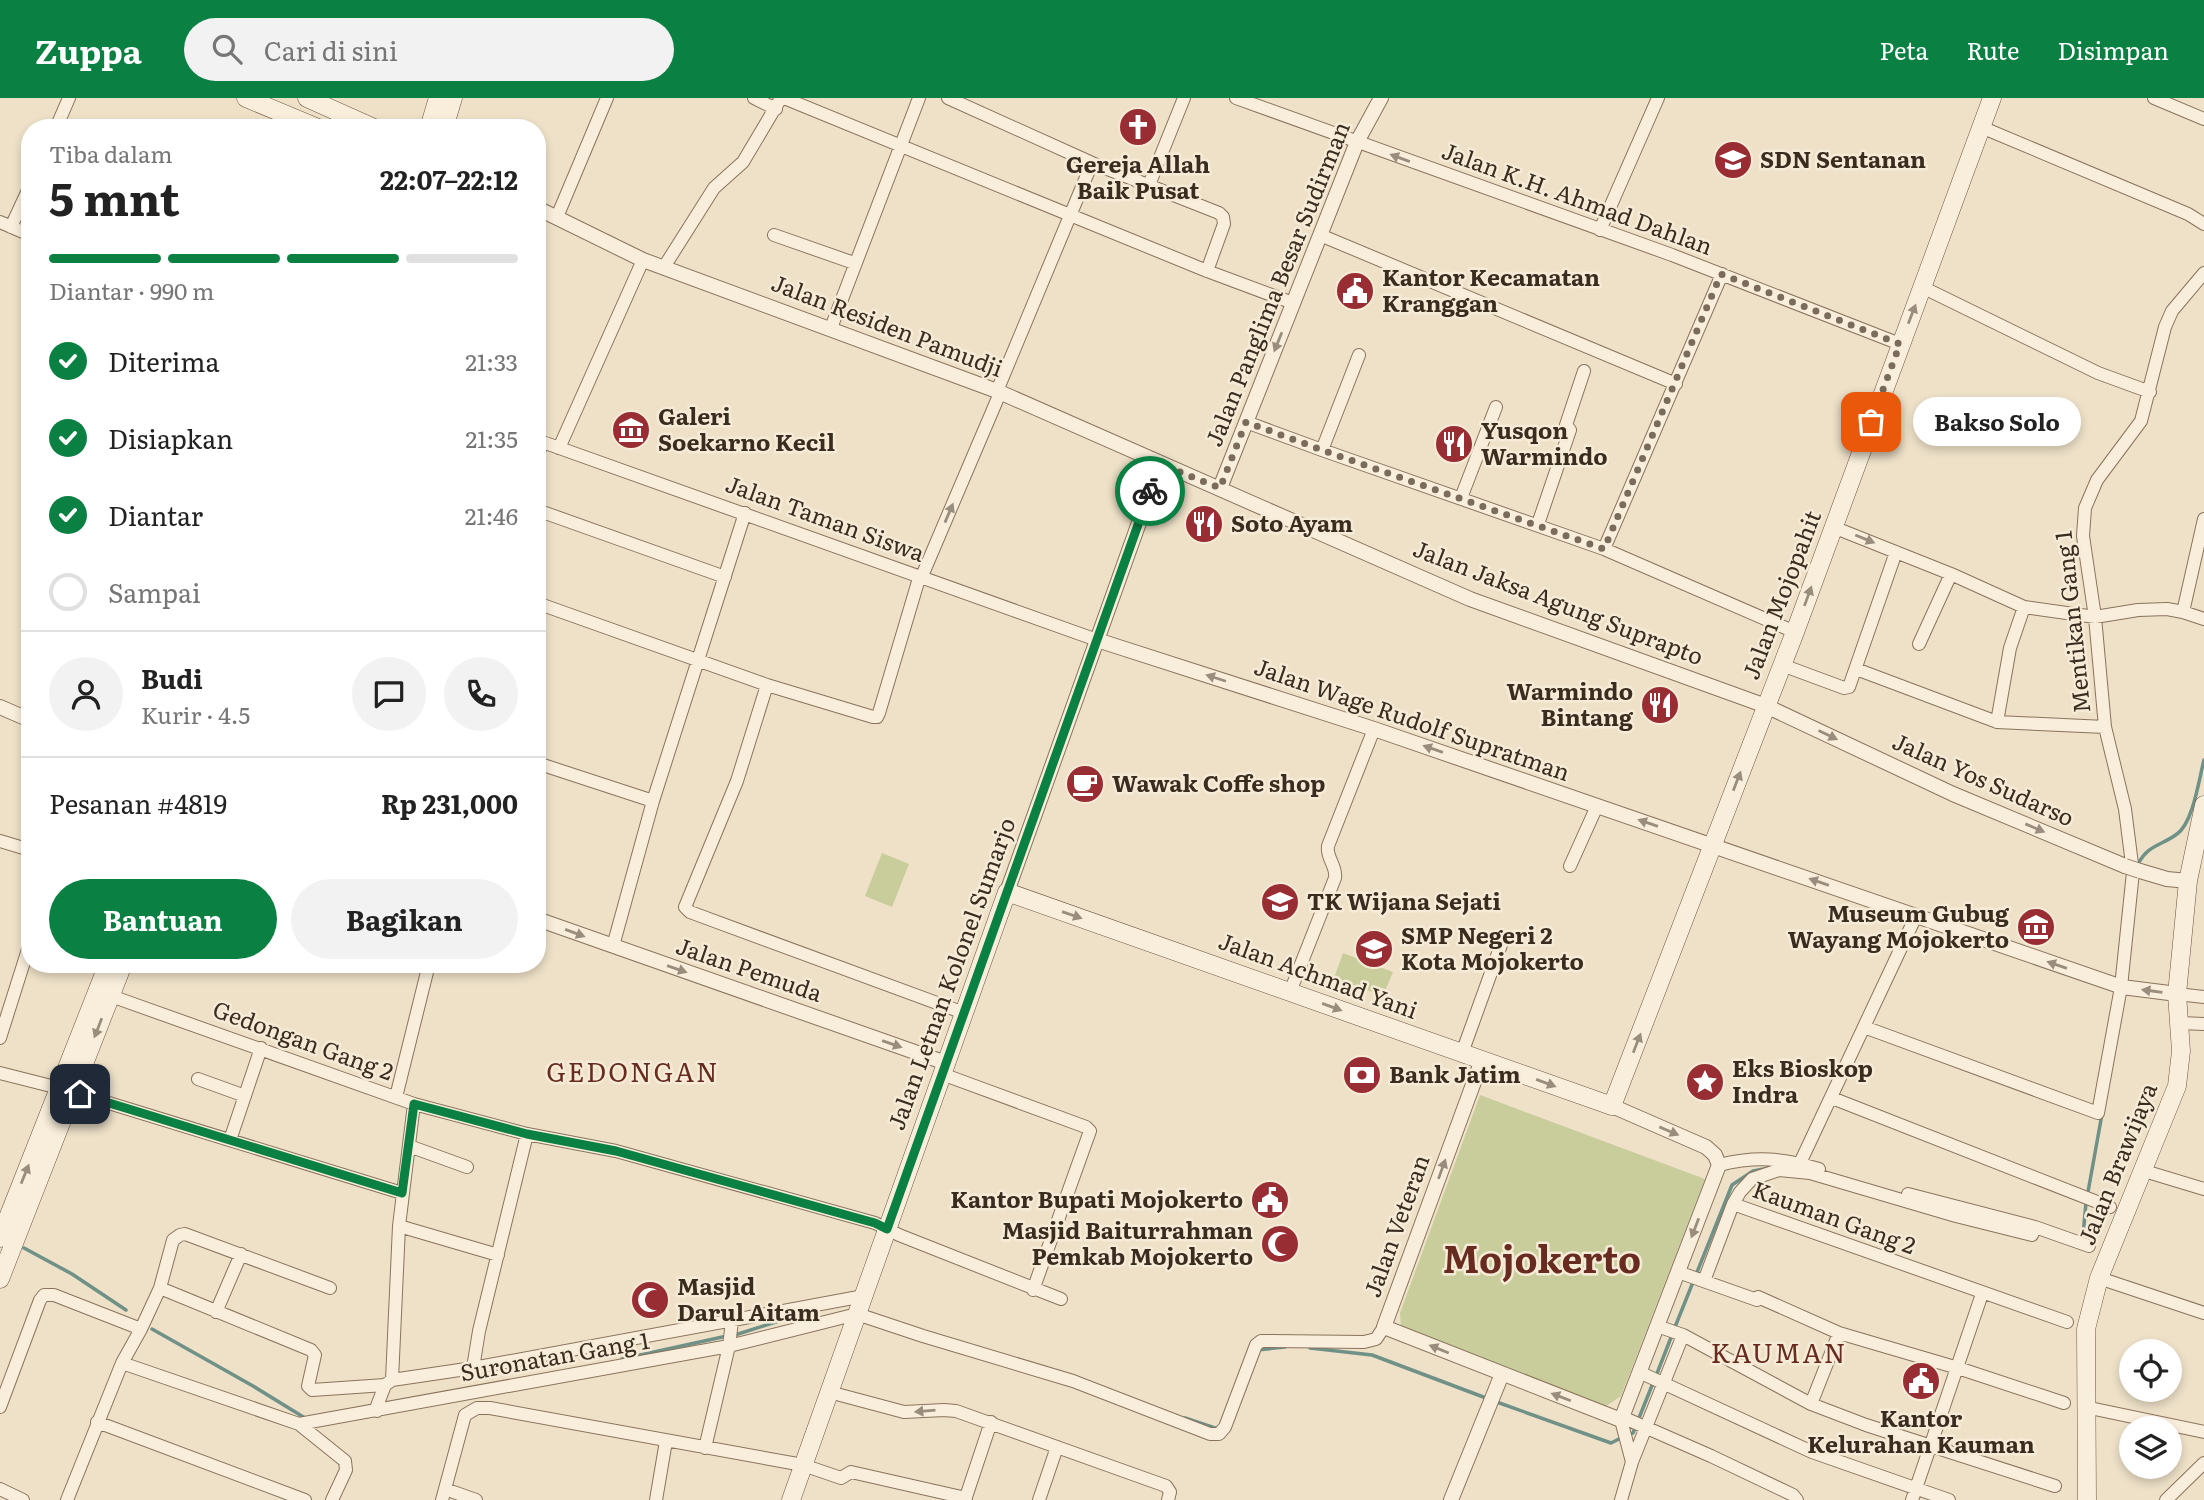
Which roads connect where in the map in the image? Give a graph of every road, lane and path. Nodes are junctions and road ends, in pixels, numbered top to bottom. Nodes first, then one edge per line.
1 (69, 98) edge
2 (246, 98) edge
3 (307, 98) edge
4 (438, 98) edge
5 (453, 98) edge
6 (607, 98) edge
7 (754, 98) edge
8 (919, 98) edge
9 (948, 98) edge
10 (1184, 98) edge
11 (1236, 98) edge
12 (1381, 98) edge
13 (1658, 98) edge
14 (1992, 98) edge
15 (2154, 98) edge
16 (780, 102) edge
17 (60, 119) edge
18 (296, 119) edge
19 (354, 119) edge
20 (432, 119) edge
21 (446, 119) edge
22 (2204, 119) edge
23 (1981, 127) junction
24 (1357, 142) junction
25 (900, 147) junction
26 (1092, 163) junction
27 (1149, 185) junction
28 (21, 201) edge
29 (546, 212) edge
30 (1071, 213) junction
31 (557, 216) junction
32 (2204, 224) edge
33 (6, 225) edge
34 (1600, 230) junction
35 (1320, 234) junction
36 (774, 235) dead end
37 (643, 260) junction
38 (854, 263) junction
39 (664, 267) junction
40 (1207, 271) junction
41 (2204, 273) edge
42 (1721, 274) junction
43 (1922, 287) junction
44 (1293, 303) junction
45 (831, 328) junction
46 (1900, 344) junction
47 (1359, 355) dead end
48 (1584, 371) dead end
49 (1676, 384) junction
50 (999, 392) junction
51 (2150, 392) junction
52 (1496, 407) dead end
53 (1246, 422) junction
54 (546, 443) edge
55 (559, 448) junction
56 (1322, 450) junction
57 (1160, 464) junction
58 (1220, 488) junction
59 (1461, 498) junction
60 (546, 513) edge
61 (745, 513) junction
62 (2204, 519) edge
63 (1538, 524) junction
64 (1833, 527) junction
65 (1604, 549) junction
66 (1896, 552) junction
67 (1951, 574) junction
68 (921, 576) junction
69 (725, 577) junction
70 (546, 606) edge
71 (2024, 607) junction
72 (2183, 612) junction
73 (2095, 617) junction
74 (2204, 619) edge
75 (1795, 632) junction
76 (1097, 640) junction
77 (1919, 644) dead end
78 (696, 661) junction
79 (1782, 665) junction
80 (1856, 670) junction
81 (767, 685) junction
82 (1766, 706) junction
83 (0, 707) edge
84 (21, 716) edge
85 (1997, 722) junction
86 (2105, 727) junction
87 (1374, 729) junction
88 (546, 766) edge
89 (653, 801) junction
90 (2204, 805) edge
91 (1597, 806) junction
92 (0, 841) edge
93 (1712, 845) junction
94 (21, 847) edge
95 (1570, 866) dead end
96 (2133, 870) junction
97 (2194, 870) edge
98 (1007, 892) junction
99 (1916, 916) junction
100 (546, 922) edge
101 (1501, 945) dead end
102 (612, 946) junction
103 (21, 972) edge
104 (105, 973) edge
105 (120, 973) edge
106 (427, 973) edge
107 (2123, 987) junction
108 (1290, 992) junction
109 (2177, 994) junction
110 (111, 996) junction
111 (2204, 997) edge
112 (964, 1013) junction
113 (2180, 1023) junction
114 (2204, 1024) edge
115 (1864, 1027) junction
116 (0, 1038) edge
117 (261, 1048) junction
118 (1462, 1053) junction
119 (1482, 1060) junction
120 (944, 1069) junction
121 (0, 1073) edge
122 (198, 1079) dead end
123 (66, 1090) junction
124 (245, 1096) junction
125 (396, 1097) junction
126 (1832, 1098) junction
127 (414, 1104) junction
128 (1612, 1106) junction
129 (527, 1134) junction
130 (230, 1140) junction
131 (409, 1146) junction
132 (1800, 1163) junction
133 (1719, 1165) junction
134 (467, 1167) dead end
135 (2141, 1171) junction
136 (2204, 1189) edge
137 (402, 1193) junction
138 (1733, 1204) junction
139 (2110, 1207) dead end
140 (1958, 1211) junction
141 (399, 1226) junction
142 (887, 1229) junction
143 (1, 1234) edge
144 (2089, 1246) dead end
145 (240, 1254) junction
146 (498, 1255) junction
147 (1678, 1272) junction
148 (2099, 1278) junction
149 (0, 1279) edge
150 (1699, 1279) junction
151 (160, 1288) junction
152 (330, 1288) dead end
153 (1034, 1290) junction
154 (1982, 1294) junction
155 (863, 1296) junction
156 (1061, 1299) dead end
157 (216, 1312) junction
158 (2204, 1313) edge
159 (862, 1315) junction
160 (2067, 1322) dead end
161 (732, 1324) junction
162 (141, 1329) junction
163 (1672, 1331) junction
164 (1839, 1332) junction
165 (1380, 1333) junction
166 (629, 1339) junction
167 (729, 1344) junction
168 (634, 1359) junction
169 (122, 1363) junction
170 (473, 1368) junction
171 (1958, 1368) junction
172 (1502, 1374) junction
173 (1654, 1379) junction
174 (388, 1382) junction
175 (835, 1393) junction
176 (2, 1399) edge
177 (2064, 1403) dead end
178 (1811, 1404) junction
179 (2085, 1407) junction
180 (377, 1411) junction
181 (97, 1422) junction
182 (991, 1422) junction
183 (1630, 1423) junction
184 (299, 1424) junction
185 (2204, 1432) edge
186 (666, 1441) junction
187 (1932, 1446) junction
188 (1056, 1447) junction
189 (705, 1448) junction
190 (1632, 1462) junction
191 (2204, 1463) edge
192 (803, 1465) junction
193 (2055, 1486) dead end
194 (0, 1489) edge
195 (1914, 1494) edge
196 (443, 1495) edge
197 (965, 1499) edge
198 (23, 1500) edge
199 (67, 1500) edge
200 (305, 1500) edge
201 (332, 1500) edge
202 (475, 1500) edge
203 (656, 1500) edge
204 (791, 1500) edge
205 (1039, 1500) edge
206 (1168, 1500) edge
207 (1451, 1500) edge
208 (1620, 1500) edge
209 (1797, 1500) edge
210 (1949, 1500) edge
211 (2087, 1500) edge
212 (2166, 1500) edge

1 - 17 street
2 - 18 main road
3 - 19 main road
4 - 20 main road
5 - 21 main road
6 - 31 street
7 - 16 street
8 - 25 street
9 - 26 street
10 - 27 street
11 - 24 street, Jalan K.H. Ahmad Dahlan
12 - 24 street, Jalan Panglima Besar Sudirman
13 - 34 street
14 - 23 main road, Jalan Mojopahit
15 - 22 street
16 - 25 street
16 - 39 street
23 - 32 street
23 - 43 main road, Jalan Mojopahit
34 -> 24 street, Jalan K.H. Ahmad Dahlan
24 - 35 street, Jalan Panglima Besar Sudirman
25 - 30 street
25 - 38 street
26 - 27 street
26 - 30 street
27 - 40 street
28 - 33 street
29 - 31 street, Jalan Residen Pamudji
30 - 40 street
30 - 50 street
31 - 37 street, Jalan Residen Pamudji
34 - 42 street, Jalan K.H. Ahmad Dahlan
35 - 44 street, Jalan Panglima Besar Sudirman
35 - 49 street
36 - 38 street
37 - 39 street, Jalan Residen Pamudji
37 - 55 street
38 - 45 street
39 - 45 street, Jalan Residen Pamudji
40 - 44 street
41 - 51 street, Mentikan Gang 1
42 - 46 street, Jalan K.H. Ahmad Dahlan
42 - 49 street
46 -> 43 main road, Jalan Mojopahit
43 - 51 street
44 -> 53 street, Jalan Panglima Besar Sudirman
45 - 50 street, Jalan Residen Pamudji
46 - 64 main road, Jalan Mojopahit
47 - 56 street
48 - 63 street
49 - 65 street
50 - 57 street, Jalan Residen Pamudji
68 -> 50 street
51 - 73 street, Mentikan Gang 1
52 - 59 street
53 - 56 street
53 - 58 street, Jalan Panglima Besar Sudirman
54 - 55 street, Jalan Taman Siswa
55 - 61 street, Jalan Taman Siswa
56 - 59 street
57 - 58 street, Jalan Residen Pamudji
57 - 76 street, Jalan Letnan Kolonel Sumarjo
58 - 82 street, Jalan Jaksa Agung Suprapto
59 - 63 street
60 - 69 street
61 - 68 street, Jalan Taman Siswa
61 - 69 street
62 - 72 street
63 - 65 street
64 -> 66 street
75 -> 64 main road, Jalan Mojopahit
65 - 75 street
66 - 67 street
66 - 80 street
67 - 71 street
67 - 77 street
68 - 76 street, Jalan Taman Siswa
68 - 81 street
69 - 78 street
70 - 78 street
71 - 73 street
71 - 85 street
72 - 73 street
72 - 74 street
73 - 86 street, Mentikan Gang 1
75 - 79 main road, Jalan Mojopahit
87 -> 76 street, Jalan Wage Rudolf Supratman
76 - 98 street, Jalan Letnan Kolonel Sumarjo
78 - 81 street
78 - 89 street
79 - 80 street
79 - 82 main road, Jalan Mojopahit
80 - 85 street
81 - 112 street
93 -> 82 main road, Jalan Mojopahit
82 -> 96 street, Jalan Yos Sudarso
83 - 84 street
85 - 86 street
86 - 96 street, Mentikan Gang 1
91 -> 87 street, Jalan Wage Rudolf Supratman
87 - 108 street
88 - 89 street
89 - 102 street
90 - 97 main road, Jalan Brawijaya
93 -> 91 street, Jalan Wage Rudolf Supratman
91 - 95 street
92 - 94 street
99 -> 93 street, Jalan Wage Rudolf Supratman
128 -> 93 main road, Jalan Mojopahit
96 - 97 street, Jalan Yos Sudarso
96 - 107 street, Mentikan Gang 1
97 - 109 main road, Jalan Brawijaya
98 -> 108 main road, Jalan Achmad Yani
98 - 112 main road, Jalan Letnan Kolonel Sumarjo
107 -> 99 street, Jalan Wage Rudolf Supratman
99 - 115 street
100 -> 102 street, Jalan Pemuda
101 - 118 street
102 -> 120 street, Jalan Pemuda
103 - 116 street
104 - 123 main road
105 - 110 main road
106 - 125 street
109 -> 107 street, Jalan Wage Rudolf Supratman
107 - 115 street, Mentikan Gang 1
108 -> 118 main road, Jalan Achmad Yani
109 - 111 street
109 - 113 main road, Jalan Brawijaya
110 - 117 street, Gedongan Gang 2
110 -> 123 main road
112 - 120 main road, Jalan Letnan Kolonel Sumarjo
113 - 114 street
113 - 135 main road, Jalan Brawijaya
115 - 126 street
117 - 124 street
117 - 125 street, Gedongan Gang 2
118 - 119 main road, Jalan Achmad Yani
119 -> 128 main road, Jalan Achmad Yani
165 -> 119 street, Jalan Veteran
120 - 142 main road, Jalan Letnan Kolonel Sumarjo
120 - 153 street
121 - 123 street
122 - 124 street
123 - 130 street
143 -> 123 main road
123 - 149 main road
124 - 130 street
125 - 127 street, Gedongan Gang 2
126 - 132 street
126 - 139 street
127 - 129 street, Gedongan Gang 2
127 - 131 street
128 -> 133 street
129 - 142 street, Gedongan Gang 2
129 - 146 street
130 - 137 street
131 - 134 street
131 - 137 street
132 - 133 street
132 - 140 street
133 -> 147 street
135 - 136 street
135 - 148 main road, Jalan Brawijaya
137 - 141 street
138 - 140 street, Kauman Gang 2
138 - 150 street
138 - 154 street, Kauman Gang 2
140 - 144 street, Kauman Gang 2
141 - 146 street
141 - 174 street
142 - 153 street, Gedongan Gang 2
142 - 155 main road, Jalan Letnan Kolonel Sumarjo
145 - 151 street
145 - 152 street
145 - 157 street
146 - 170 street
147 - 150 street
147 - 163 street
148 - 158 street
148 - 179 main road, Jalan Brawijaya
150 - 164 street
151 - 157 street
151 - 162 street
153 - 156 street, Gedongan Gang 2
154 - 160 street, Kauman Gang 2
154 - 171 street
155 - 159 main road, Jalan Letnan Kolonel Sumarjo
155 - 161 street
157 - 174 street
159 - 165 street
159 - 167 street, Suronatan Gang 1
159 - 175 main road, Jalan Letnan Kolonel Sumarjo
161 - 166 street
161 - 167 street
162 - 169 street
162 - 176 street
163 - 173 street
163 - 173 street
163 - 178 street
164 - 171 street
164 - 178 street
172 -> 165 street, Jalan Veteran
166 - 168 street
166 - 170 street
167 - 168 street, Suronatan Gang 1
167 - 189 street
168 - 180 street, Suronatan Gang 1
169 - 181 street
169 - 184 street
170 - 174 street
171 - 177 street
171 - 187 street
183 -> 172 street, Jalan Veteran
172 - 207 street
173 - 183 street
173 - 183 street
173 - 195 street
174 - 180 street
182 -> 175 street
175 - 192 main road, Jalan Letnan Kolonel Sumarjo
178 - 187 street
179 - 185 street
179 - 211 main road, Jalan Brawijaya
180 - 184 street, Suronatan Gang 1
181 - 199 street
181 - 200 street
182 - 188 street
182 - 197 street
183 - 190 street
183 - 190 street
183 - 209 street
184 - 201 street
186 - 189 street
186 - 196 street
186 - 203 street
187 - 193 street
187 - 195 street
188 - 205 street
188 - 206 street
189 - 192 street
190 - 208 street
191 - 212 street
192 - 197 street
192 - 204 main road, Jalan Letnan Kolonel Sumarjo
194 - 198 street
195 - 210 street
196 - 202 street

